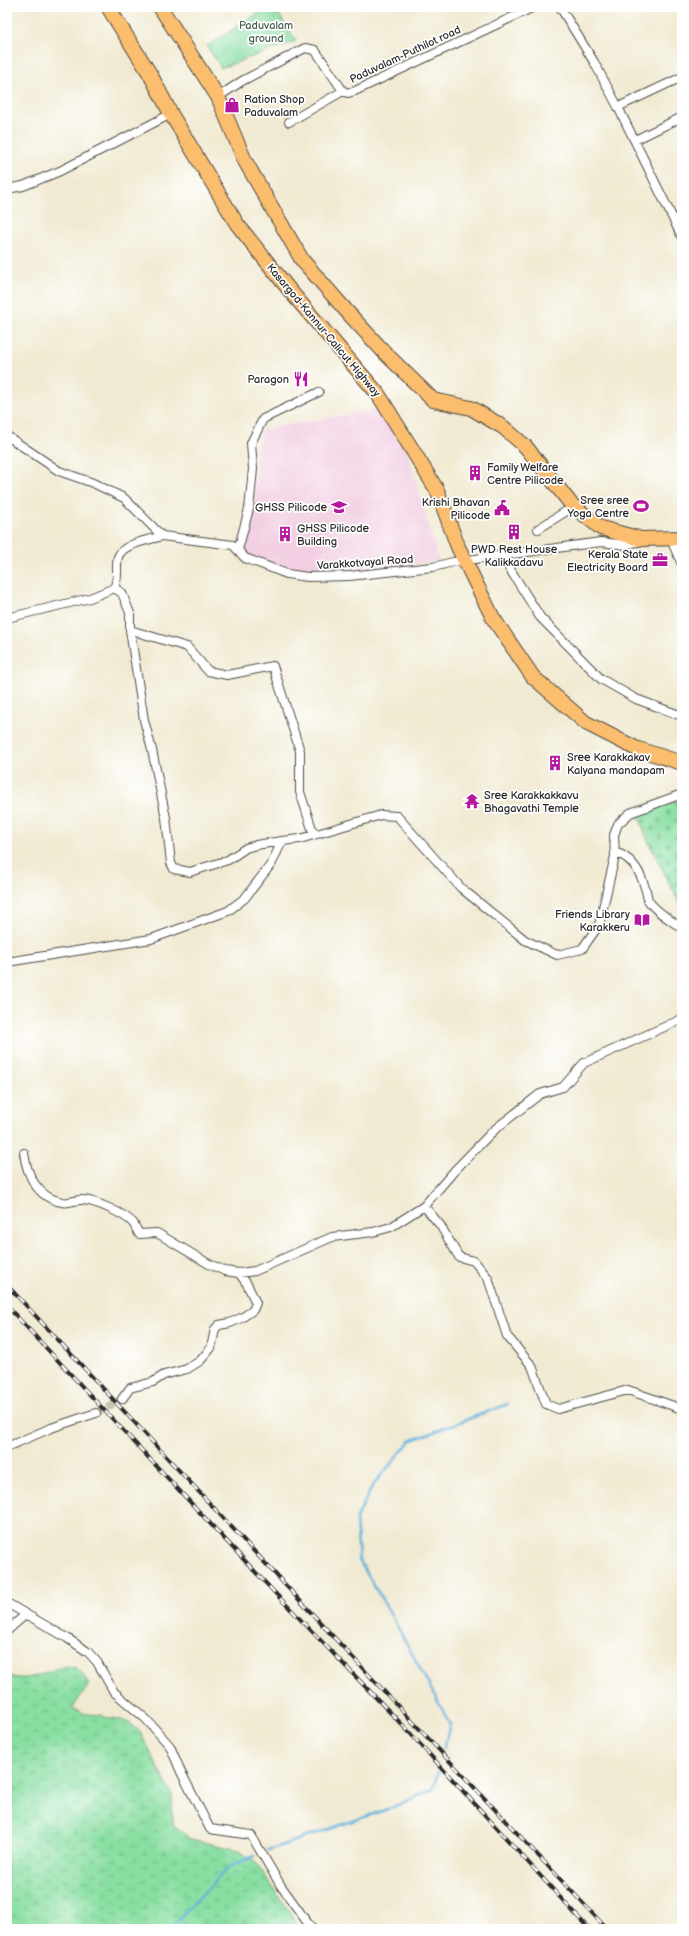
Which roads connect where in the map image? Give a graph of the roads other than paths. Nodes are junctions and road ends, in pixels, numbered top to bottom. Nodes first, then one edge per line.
1 (108, 7) edge
2 (160, 7) edge
3 (534, 7) edge
4 (560, 7) edge
5 (682, 77) edge
6 (343, 91) junction
7 (218, 97) junction
8 (618, 107) junction
9 (171, 114) junction
10 (682, 117) edge
11 (289, 122) dead end
12 (635, 140) junction
13 (7, 189) edge
14 (682, 237) edge
15 (319, 392) dead end
16 (7, 436) edge
17 (571, 504) junction
18 (538, 528) dead end
19 (162, 536) junction
20 (676, 538) edge
21 (641, 539) junction
22 (238, 550) junction
23 (501, 555) junction
24 (464, 560) junction
25 (682, 564) edge
26 (114, 588) junction
27 (7, 618) edge
28 (130, 630) junction
29 (682, 716) edge
30 (682, 763) edge
31 (682, 794) edge
32 (314, 835) junction
33 (282, 841) junction
34 (615, 856) junction
35 (682, 929) edge
36 (7, 962) edge
37 (682, 1019) edge
38 (24, 1153) dead end
39 (424, 1206) junction
40 (239, 1273) junction
41 (122, 1399) tunnel mouth
42 (682, 1409) edge
43 (96, 1413) tunnel mouth
44 (7, 1447) edge
45 (7, 1604) edge
46 (25, 1615) junction
47 (7, 1631) edge
48 (312, 1929) edge

1 - 9 highway, Kasargod-Kannur-Calicut Highway
2 - 7 highway
3 - 6 street, Paduvalam-Puthilot road
4 - 8 street
5 - 8 street
6 - 7 street, Paduvalam-Puthilot road
6 - 11 street
7 - 17 highway
8 - 12 street
9 - 13 street
9 - 24 highway, Kasargod-Kannur-Calicut Highway
10 - 12 street
12 - 14 street
15 - 22 street
16 - 19 street
17 - 18 street
17 - 21 highway
19 - 22 street, Varakkotvayal Road
19 - 26 street
20 - 21 highway
20 - 25 street
21 - 23 street, Varakkotvayal Road
22 - 24 street, Varakkotvayal Road
23 - 24 street, Varakkotvayal Road
23 - 29 street
24 - 30 highway, Kasargod-Kannur-Calicut Highway
26 - 27 street
26 - 28 street
28 - 32 street
28 - 33 street
31 - 34 street
32 - 33 street
32 - 34 street
33 - 36 street
34 - 35 street
37 - 39 street
38 - 40 street
39 - 40 street
39 - 42 street
40 - 41 street
43 - 44 street
45 - 46 street
46 - 47 street
46 - 48 street

